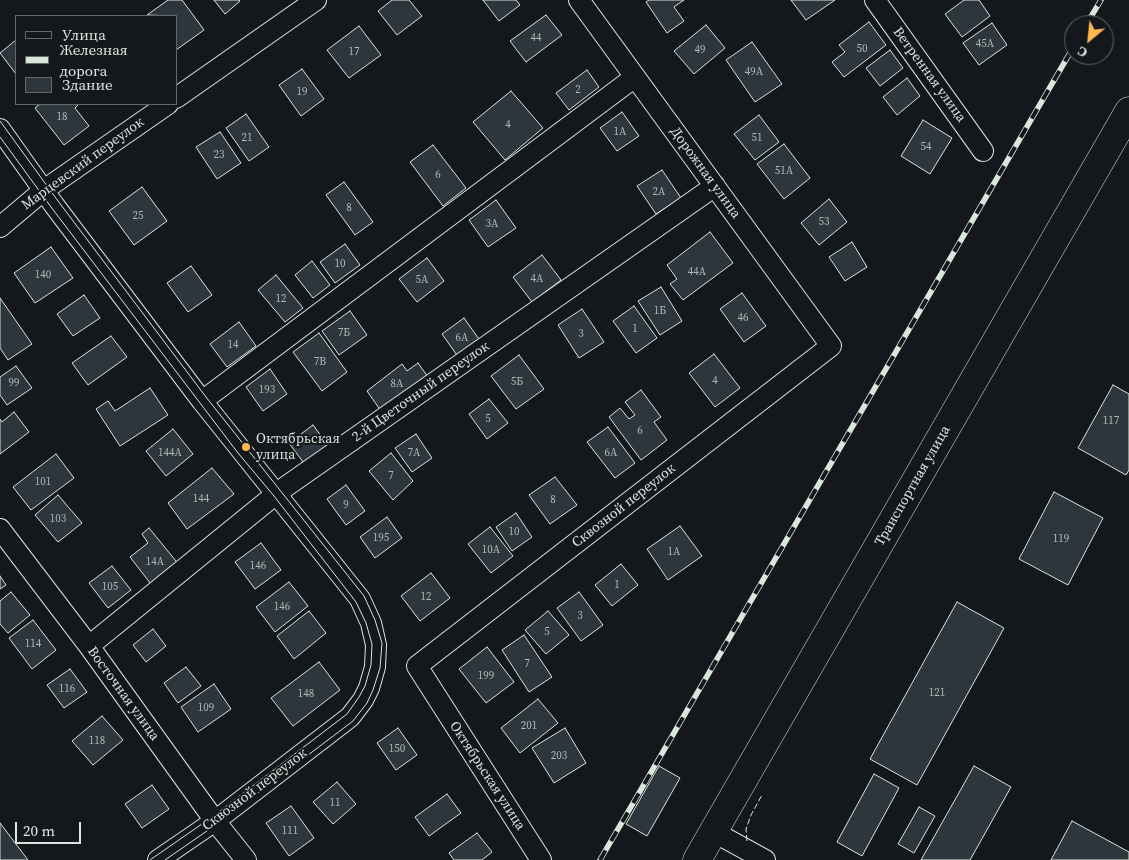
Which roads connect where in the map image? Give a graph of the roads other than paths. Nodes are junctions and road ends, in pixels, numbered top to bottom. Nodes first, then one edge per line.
1 (316, 0) edge
2 (579, 0) edge
3 (875, 0) edge
4 (635, 77) junction
5 (178, 97) edge
6 (167, 105) edge
7 (1129, 111) edge
8 (0, 130) edge
9 (983, 151) dead end
10 (715, 186) junction
11 (44, 190) junction
12 (0, 227) edge
13 (831, 346) joint
14 (202, 401) junction
15 (277, 494) junction
16 (0, 529) edge
17 (89, 646) junction
18 (417, 666) joint
19 (214, 821) junction
20 (714, 832) junction
21 (158, 860) edge
22 (246, 860) edge
23 (542, 860) edge
24 (697, 860) edge
25 (764, 860) edge

1 - 5 street
2 - 4 street, Дорожная улица
3 - 9 street, Ветренная улица
4 - 10 street, Дорожная улица
4 - 14 street
6 - 11 street, Марцевский переулок
7 - 20 main road, Транспортная улица
8 - 11 street
10 - 13 street, Дорожная улица
10 - 15 street, 2-й Цветочный переулок
11 - 12 street, Марцевский переулок
11 - 14 street
13 - 18 street, Сквозной переулок
14 - 15 street
15 - 17 street, 2-й Цветочный переулок
15 - 19 street, Сквозной переулок
16 - 17 street, Восточная улица
17 - 19 street, Восточная улица
18 - 23 street, Октябрьская улица
19 - 21 street, Сквозной переулок
19 - 22 street, Восточная улица
20 - 24 main road, Транспортная улица
20 - 25 street

